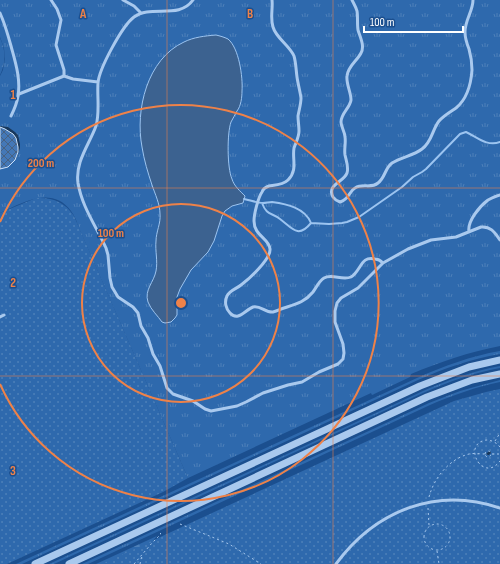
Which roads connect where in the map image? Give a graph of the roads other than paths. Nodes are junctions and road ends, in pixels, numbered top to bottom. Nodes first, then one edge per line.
1 (51, 0) edge
2 (123, 0) edge
3 (193, 0) edge
4 (272, 0) edge
5 (352, 0) edge
6 (473, 0) edge
7 (0, 13) edge
8 (140, 13) junction
9 (64, 76) junction
10 (98, 82) junction
11 (19, 94) junction
12 (11, 116) dead end
13 (500, 195) edge
14 (469, 232) junction
15 (500, 240) edge
16 (383, 263) junction
17 (4, 315) dead end
18 (0, 317) edge
19 (500, 360) edge
20 (500, 374) edge
21 (500, 508) edge
22 (35, 564) edge
23 (69, 564) edge
24 (336, 564) edge

1 - 9 lane
2 - 8 lane
3 - 8 lane
4 - 16 lane
5 - 6 lane
7 - 11 lane
8 - 10 lane
9 - 10 lane
9 - 11 lane
10 - 16 lane
11 - 12 lane
13 - 14 lane
14 - 15 lane
14 - 16 lane
17 - 18 lane
19 - 22 street
20 - 23 street
21 - 24 lane

